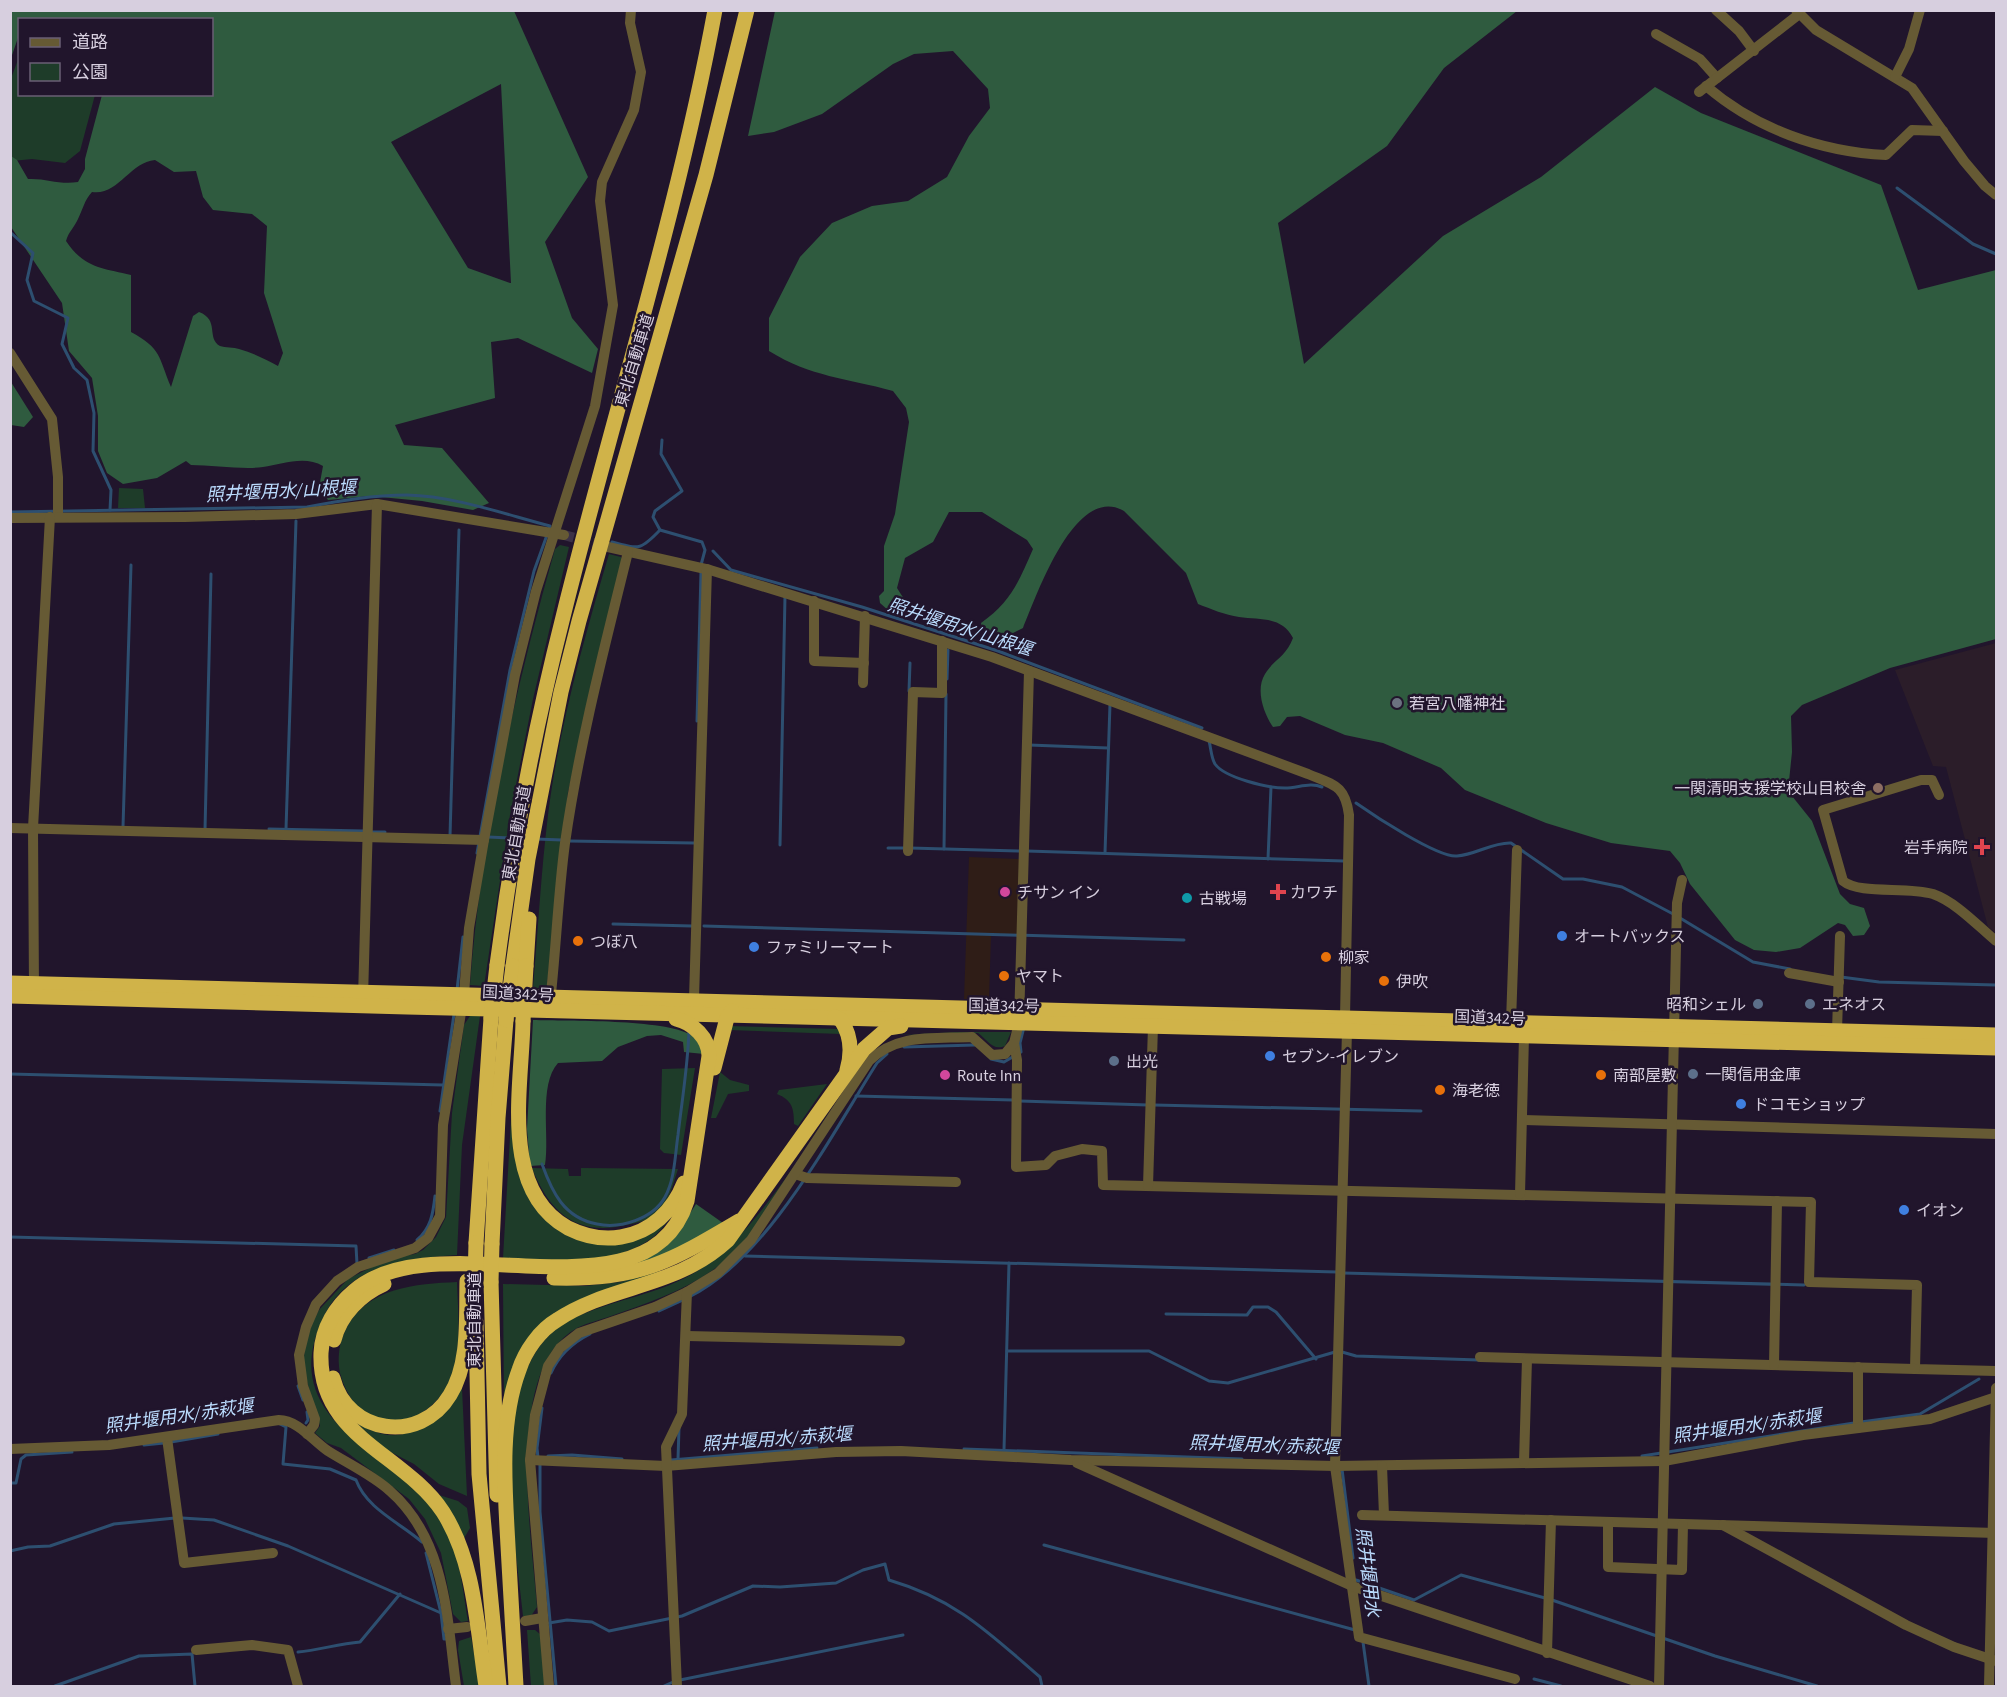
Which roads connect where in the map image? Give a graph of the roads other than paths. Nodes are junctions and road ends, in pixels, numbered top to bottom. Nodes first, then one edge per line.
1 (631, 10) edge
2 (715, 10) edge
3 (747, 10) edge
4 (1716, 10) edge
5 (1920, 10) edge
6 (1797, 13) edge
7 (1656, 34) dead end
8 (1754, 51) junction
9 (1895, 76) junction
10 (1717, 78) junction
11 (1943, 131) junction
12 (1996, 195) edge
13 (10, 353) edge
14 (377, 504) junction
15 (54, 517) junction
16 (10, 518) edge
17 (560, 534) junction
18 (608, 547) tunnel mouth
19 (628, 552) junction
20 (707, 569) junction
21 (814, 601) junction
22 (865, 616) junction
23 (942, 641) junction
24 (864, 663) junction
25 (1029, 670) junction
26 (863, 683) dead end
27 (1939, 795) dead end
28 (10, 828) edge
29 (33, 828) junction
30 (369, 837) junction
31 (484, 840) junction
32 (1517, 850) dead end
33 (908, 851) dead end
34 (1682, 880) dead end
35 (1840, 936) dead end
36 (1996, 941) edge
37 (512, 966) junction
38 (1789, 973) dead end
39 (1839, 982) junction
40 (10, 983) edge
41 (34, 990) junction
42 (10, 996) edge
43 (551, 996) junction
44 (363, 997) junction
45 (694, 999) junction
46 (463, 1001) junction
47 (740, 1002) junction
48 (763, 1003) junction
49 (549, 1012) junction
50 (644, 1015) junction
51 (1019, 1016) junction
52 (727, 1018) junction
53 (499, 1019) junction
54 (841, 1020) junction
55 (976, 1022) junction
56 (1511, 1022) junction
57 (1346, 1024) junction
58 (1153, 1026) junction
59 (1837, 1031) junction
60 (1675, 1034) junction
61 (1996, 1035) edge
62 (1524, 1036) junction
63 (1014, 1043) junction
64 (1996, 1048) edge
65 (845, 1074) junction
66 (706, 1087) junction
67 (1522, 1120) junction
68 (1672, 1124) junction
69 (1996, 1134) edge
70 (691, 1163) junction
71 (795, 1174) junction
72 (957, 1182) dead end
73 (1148, 1186) junction
74 (1342, 1191) junction
75 (1520, 1194) junction
76 (1670, 1197) junction
77 (1777, 1201) junction
78 (744, 1218) junction
79 (471, 1282) junction
80 (687, 1292) junction
81 (687, 1336) junction
82 (900, 1341) dead end
83 (1480, 1358) dead end
84 (1527, 1359) junction
85 (1665, 1362) junction
86 (1774, 1365) junction
87 (1858, 1367) junction
88 (1915, 1369) junction
89 (1996, 1371) edge
90 (1996, 1388) edge
91 (1996, 1397) edge
92 (1858, 1428) junction
93 (307, 1434) junction
94 (167, 1438) junction
95 (10, 1449) edge
96 (1996, 1457) edge
97 (530, 1460) junction
98 (1071, 1460) junction
99 (1664, 1461) junction
100 (1524, 1462) junction
101 (666, 1466) junction
102 (1335, 1466) junction
103 (1382, 1466) junction
104 (1362, 1515) dead end
105 (1384, 1515) junction
106 (1551, 1520) junction
107 (1608, 1522) junction
108 (1661, 1524) junction
109 (1683, 1524) junction
110 (1723, 1525) junction
111 (1994, 1533) edge
112 (273, 1553) dead end
113 (1660, 1569) junction
114 (1352, 1586) junction
115 (542, 1618) junction
116 (525, 1620) dead end
117 (467, 1627) dead end
118 (448, 1629) junction
119 (196, 1650) dead end
120 (1547, 1653) junction
121 (1993, 1660) edge
122 (1515, 1678) dead end
123 (298, 1686) edge
124 (456, 1686) edge
125 (486, 1686) edge
126 (499, 1686) edge
127 (516, 1686) edge
128 (549, 1686) edge
129 (677, 1686) edge
130 (1650, 1686) edge
131 (1659, 1686) edge
132 (1989, 1686) edge

1 - 17 street
2 - 37 highway, 東北自動車道
3 - 37 highway, 東北自動車道
4 - 8 street
5 - 9 street
6 - 8 street
6 - 9 street
7 - 10 street
8 - 10 street
9 - 11 street
10 - 11 street
11 - 12 street
13 - 15 street
14 - 15 street
14 - 17 street
14 - 30 street
15 - 16 street
15 - 29 street
17 - 31 street
18 - 19 street
19 - 20 street
19 - 43 street
20 - 21 street
20 - 45 street
21 - 22 street
21 - 24 street
22 - 23 street
22 - 24 street
23 - 25 street
23 - 33 street
24 - 26 street
25 - 51 street
25 - 57 street
27 - 36 street
28 - 29 street
29 - 30 street
29 - 41 street
30 - 31 street
30 - 44 street
31 - 46 street
32 - 56 street
34 - 60 street
35 - 39 street
37 - 53 highway, 東北自動車道, bridge
37 - 70 highway, bridge
38 - 39 street
39 - 59 street
40 - 41 highway, 国道342号
41 - 42 highway, 国道342号
41 - 44 highway, 国道342号
43 - 45 highway, 国道342号
43 - 46 highway, 国道342号
43 - 49 street
44 - 46 highway, 国道342号
45 - 47 highway, 国道342号
46 - 49 highway, 国道342号
46 - 93 street
47 - 48 highway, 国道342号
47 - 52 highway
48 - 51 highway, 国道342号
48 - 54 highway
49 - 50 highway, 国道342号
50 - 52 highway, 国道342号
50 - 66 highway
51 - 55 highway, 国道342号
51 - 57 highway, 国道342号
51 - 58 highway, 国道342号
51 - 63 street
52 - 54 highway, 国道342号
52 - 66 highway
53 - 79 highway, 東北自動車道, bridge
53 - 127 highway, 東北自動車道, bridge
54 - 55 highway, 国道342号
54 - 65 highway
55 - 65 highway
56 - 57 highway, 国道342号
56 - 60 highway, 国道342号
57 - 58 highway, 国道342号
57 - 62 highway, 国道342号
57 - 74 street
58 - 73 street
59 - 60 highway, 国道342号
59 - 61 highway, 国道342号
60 - 62 highway, 国道342号
60 - 64 highway, 国道342号
60 - 68 street
62 - 67 street
63 - 71 street
63 - 73 street
65 - 78 highway
66 - 70 highway
67 - 68 street
67 - 75 street
68 - 69 street
68 - 76 street
70 - 125 highway
71 - 72 street
71 - 80 street
73 - 74 street
74 - 75 street
74 - 102 street
75 - 76 street
76 - 77 street
76 - 85 street
77 - 86 street
77 - 88 street
78 - 79 highway
78 - 127 highway
79 - 126 highway, 東北自動車道
80 - 81 street
80 - 97 street
81 - 82 street
81 - 101 street
83 - 84 street
84 - 85 street
84 - 100 street
85 - 86 street
85 - 99 street
86 - 87 street
87 - 88 street
87 - 92 street
88 - 89 street
90 - 91 street
91 - 92 street
91 - 96 street
92 - 99 street
93 - 94 street
93 - 118 street
94 - 95 street
94 - 112 street
96 - 111 street
97 - 101 street
97 - 115 street
98 - 101 street
98 - 102 street
98 - 114 street
99 - 100 street
99 - 108 street
100 - 103 street
101 - 129 street
102 - 103 street
102 - 114 street
103 - 105 street
104 - 105 street
105 - 106 street
106 - 107 street
106 - 120 street
107 - 108 street
107 - 113 street
108 - 109 street
108 - 113 street
109 - 110 street
109 - 113 street
110 - 111 street
110 - 121 street
111 - 121 street
113 - 131 street
114 - 120 street
114 - 122 street
115 - 116 street
115 - 128 street
117 - 118 street
118 - 124 street
119 - 123 street
120 - 130 street
121 - 132 street

